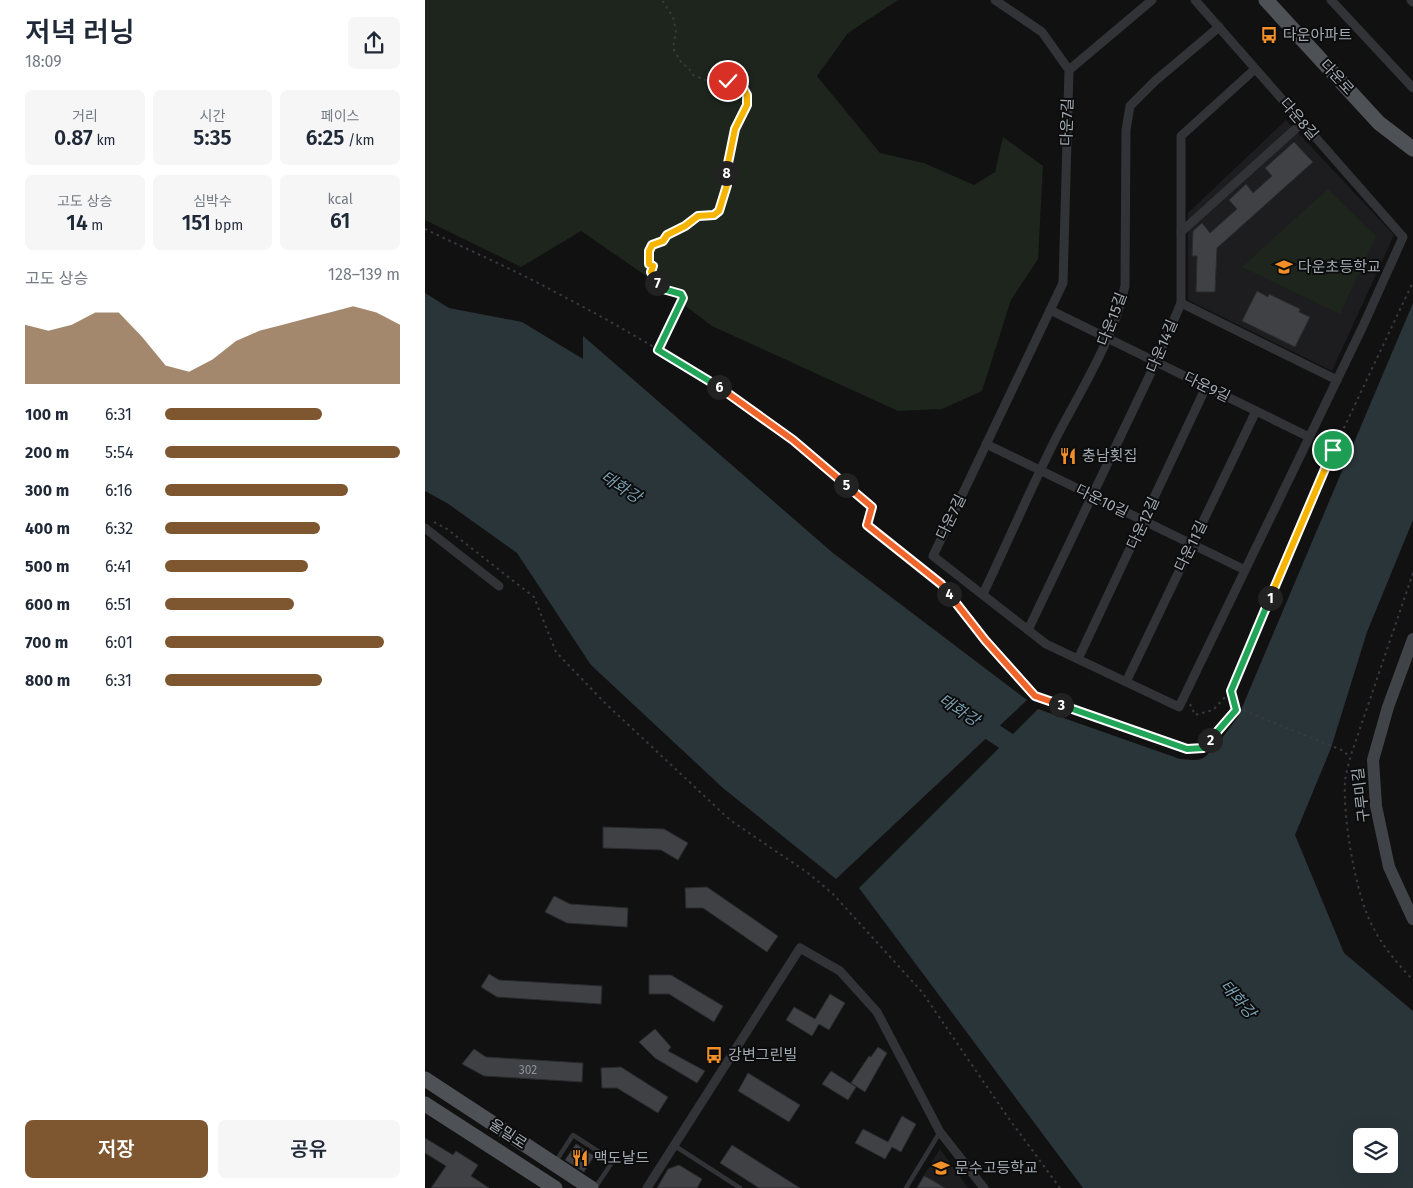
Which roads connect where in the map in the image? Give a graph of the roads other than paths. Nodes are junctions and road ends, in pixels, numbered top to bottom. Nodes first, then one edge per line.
1 (995, 0) edge
2 (1152, 0) edge
3 (1195, 0) edge
4 (1266, 0) edge
5 (1331, 0) edge
6 (1219, 27) junction
7 (1255, 69) junction
8 (1069, 70) junction
9 (1413, 88) edge
10 (1302, 122) junction
11 (1413, 148) edge
12 (1181, 232) junction
13 (1181, 303) junction
14 (1050, 310) junction
15 (1107, 338) junction
16 (1156, 362) junction
17 (1337, 380) junction
18 (1207, 387) junction
19 (1256, 411) junction
20 (1309, 437) junction
21 (986, 444) junction
22 (1040, 470) junction
23 (1092, 496) junction
24 (1144, 521) junction
25 (425, 528) edge
26 (1192, 544) junction
27 (1245, 570) junction
28 (499, 586) dead end
29 (983, 594) junction
30 (1028, 630) junction
31 (1413, 639) edge
32 (1078, 659) junction
33 (1126, 682) junction
34 (1413, 919) edge
35 (425, 1080) edge
36 (425, 1104) edge
37 (940, 1132) junction
38 (675, 1146) junction
39 (553, 1164) junction
40 (555, 1188) edge
41 (591, 1188) edge
42 (595, 1188) edge
43 (647, 1188) edge
44 (740, 1188) edge
45 (906, 1188) edge
46 (984, 1188) edge

1 - 8 street
2 - 8 street
3 - 6 street, 다운8길
4 - 11 main road, 다운로
5 - 9 street
6 - 7 street, 다운8길
6 - 15 street, 다운15길
7 - 10 street, 다운8길
7 - 12 street, 다운14길
8 - 14 street, 다운7길
10 - 12 street
10 - 17 street, 다운8길
12 - 13 street, 다운14길
13 - 16 street, 다운14길
13 - 17 street
14 - 15 street, 다운9길
14 - 21 street, 다운7길
15 - 16 street, 다운9길
15 - 22 street, 다운15길
16 - 18 street, 다운9길
16 - 23 street, 다운14길
17 - 20 street
18 - 19 street, 다운9길
18 - 24 street, 다운12길
19 - 20 street, 다운9길
19 - 26 street, 다운11길
20 - 27 street
21 - 22 street, 다운10길
21 - 29 street, 다운7길
22 - 23 street, 다운10길
22 - 29 street, 다운15길
23 - 24 street, 다운10길
23 - 30 street, 다운14길
24 - 26 street, 다운10길
24 - 32 street, 다운12길
25 - 28 street
26 - 27 street, 다운10길
26 - 33 street, 다운11길
27 - 33 street, 다운7길
29 - 30 street, 다운7길
30 - 32 street, 다운7길
31 - 34 street, 구루미길
32 - 33 street, 다운7길
35 - 39 main road, 울밀로
36 - 40 main road, 울밀로
37 - 38 street
37 - 45 lane
37 - 46 street
38 - 43 street
38 - 44 lane
39 - 41 main road, 울밀로
39 - 42 lane

